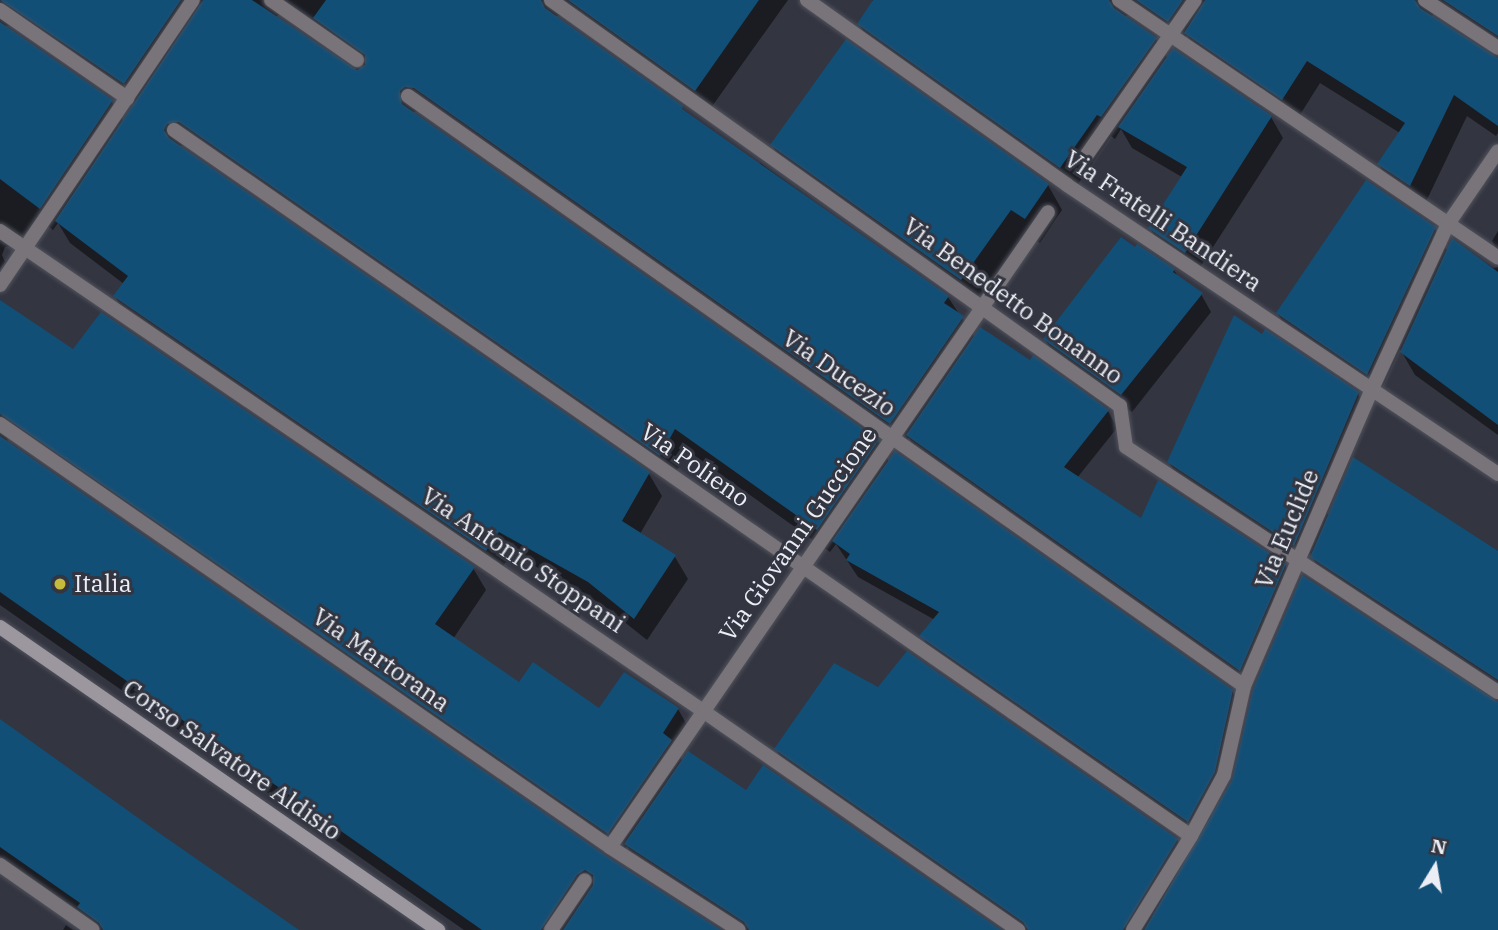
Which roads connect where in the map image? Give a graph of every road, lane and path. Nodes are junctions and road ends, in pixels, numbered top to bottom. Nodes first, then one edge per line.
1 (193, 0) edge
2 (271, 0) edge
3 (551, 0) edge
4 (807, 0) edge
5 (1119, 0) edge
6 (1195, 0) edge
7 (1425, 0) edge
8 (0, 10) edge
9 (1170, 35) junction
10 (1498, 48) edge
11 (357, 60) dead end
12 (408, 96) dead end
13 (127, 98) junction
14 (174, 130) dead end
15 (1498, 151) edge
16 (1086, 156) dead end
17 (1048, 212) dead end
18 (1448, 224) junction
19 (0, 231) edge
20 (25, 248) junction
21 (1498, 258) edge
22 (0, 285) edge
23 (982, 307) junction
24 (1372, 389) junction
25 (0, 424) edge
26 (892, 438) junction
27 (1498, 474) edge
28 (1299, 560) junction
29 (803, 567) junction
30 (0, 626) edge
31 (1244, 686) junction
32 (1498, 692) edge
33 (703, 711) junction
34 (1191, 836) junction
35 (610, 847) junction
36 (0, 865) edge
37 (585, 880) dead end
38 (93, 930) edge
39 (438, 930) edge
40 (551, 930) edge
41 (739, 930) edge
42 (1018, 930) edge
43 (1133, 930) edge

1 - 13 street
2 - 11 street
3 - 23 street, Via Benedetto Bonanno
4 - 24 street, Via Fratelli Bandiera
5 - 9 street
6 - 9 street
7 - 10 street
8 - 13 street
9 - 16 street
9 - 18 street
12 - 26 street, Via Ducezio
13 - 20 street
14 - 29 street, Via Polieno
15 - 18 street, Via Euclide
17 - 23 street, Via Giovanni Guccione
18 - 21 street
18 - 24 street, Via Euclide
19 - 20 street, Via Antonio Stoppani
20 - 22 street
20 - 33 street, Via Antonio Stoppani
23 - 26 street, Via Giovanni Guccione
23 - 28 street, Via Benedetto Bonanno
24 - 27 street, Via Fratelli Bandiera
24 - 28 street, Via Euclide
25 - 35 street, Via Martorana
26 - 29 street, Via Giovanni Guccione
26 - 31 street, Via Ducezio
28 - 31 street, Via Euclide
28 - 32 street, Via Benedetto Bonanno
29 - 33 street, Via Giovanni Guccione
29 - 34 street, Via Polieno
30 - 39 street, Corso Salvatore Aldisio
31 - 34 street, Via Euclide
33 - 35 street, Via Giovanni Guccione
33 - 42 street, Via Antonio Stoppani
34 - 43 street, Via Euclide
35 - 41 street, Via Martorana
36 - 38 street
37 - 40 street

